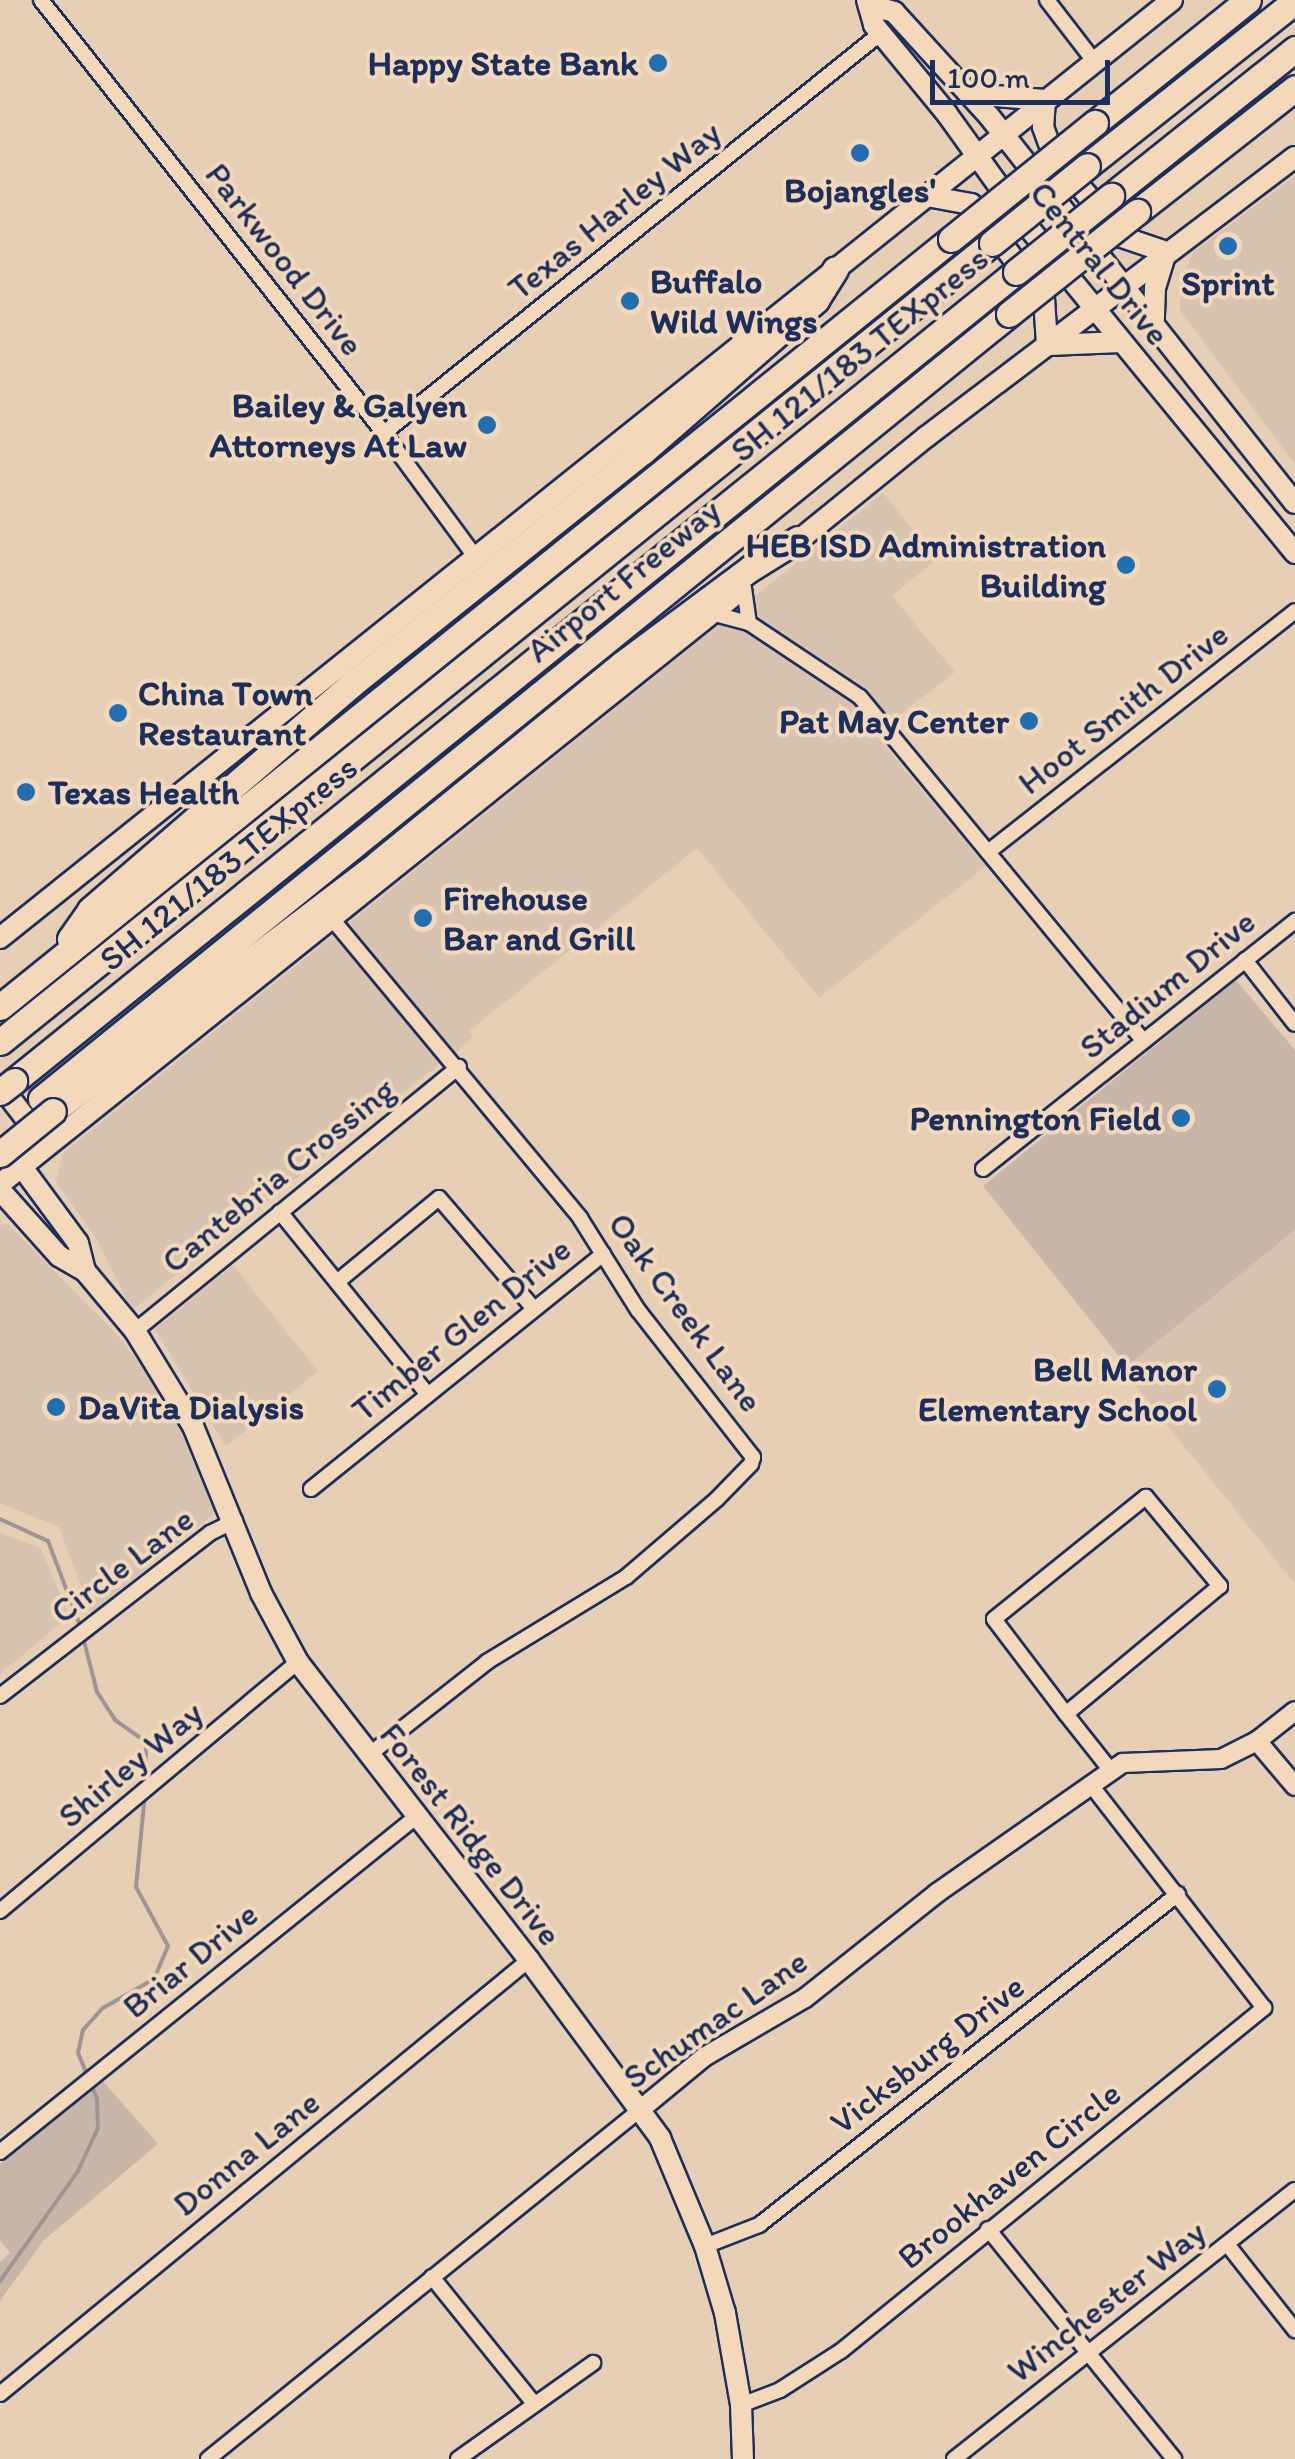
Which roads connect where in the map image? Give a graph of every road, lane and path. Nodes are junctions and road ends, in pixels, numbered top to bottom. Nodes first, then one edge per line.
1 (41, 0) edge
2 (1047, 0) edge
3 (1172, 0) edge
4 (1248, 0) edge
5 (1295, 1) edge
6 (877, 2) edge
7 (881, 33) junction
8 (930, 48) junction
9 (1295, 49) edge
10 (1094, 62) junction
11 (1295, 88) edge
12 (970, 94) junction
13 (1045, 100) junction
14 (1295, 107) edge
15 (1262, 114) junction
16 (1003, 134) junction
17 (975, 156) junction
18 (1295, 157) edge
19 (927, 196) junction
20 (1166, 252) junction
21 (835, 270) junction
22 (1124, 284) junction
23 (1094, 309) junction
24 (1154, 321) junction
25 (1121, 342) junction
26 (1047, 345) junction
27 (384, 433) junction
28 (1295, 503) edge
29 (798, 540) junction
30 (1291, 540) edge
31 (477, 559) junction
32 (744, 588) junction
33 (1295, 611) edge
34 (711, 614) junction
35 (749, 623) junction
36 (988, 852) junction
37 (332, 920) junction
38 (1295, 921) edge
39 (0, 938) edge
40 (1245, 960) junction
41 (53, 964) junction
42 (0, 1007) edge
43 (1295, 1024) edge
44 (1144, 1041) junction
45 (0, 1042) edge
46 (459, 1067) junction
47 (5, 1086) edge
48 (52, 1116) junction
49 (0, 1136) edge
50 (11, 1160) edge
51 (982, 1169) dead end
52 (0, 1187) edge
53 (280, 1212) junction
54 (603, 1254) junction
55 (86, 1270) junction
56 (337, 1282) junction
57 (534, 1309) junction
58 (134, 1330) junction
59 (428, 1394) junction
60 (310, 1489) dead end
61 (234, 1521) junction
62 (298, 1662) junction
63 (0, 1696) edge
64 (1295, 1711) edge
65 (1066, 1714) junction
66 (1257, 1741) junction
67 (369, 1755) junction
68 (1112, 1772) junction
69 (1092, 1786) junction
70 (1295, 1786) edge
71 (417, 1816) junction
72 (1178, 1894) junction
73 (0, 1911) edge
74 (529, 1960) junction
75 (641, 2109) junction
76 (0, 2152) edge
77 (1295, 2190) edge
78 (988, 2230) junction
79 (1227, 2244) junction
80 (705, 2246) junction
81 (432, 2277) junction
82 (1295, 2330) edge
83 (1088, 2353) junction
84 (594, 2363) dead end
85 (0, 2394) edge
86 (533, 2402) junction
87 (741, 2405) junction
88 (208, 2459) edge
89 (458, 2459) edge
90 (742, 2459) edge
91 (954, 2459) edge
92 (1174, 2459) edge

1 - 27 street, Parkwood Drive
2 - 10 street
3 - 10 main road
4 - 41 highway, Airport Freeway, bridge
5 - 45 highway, SH 121/183 TEXpress, bridge
6 - 7 main road, Central Drive
6 - 8 main road, Central Drive
7 - 8 main road
7 - 17 main road, Central Drive
7 - 27 street, Texas Harley Way
8 - 12 main road, Central Drive
9 - 47 highway, SH 121/183 TEXpress, bridge
10 - 13 main road
11 - 15 highway, Airport Freeway
12 - 13 main road
12 - 16 main road, Central Drive
13 - 16 main road
13 - 20 main road
14 - 15 highway
15 - 48 highway, Airport Freeway, bridge
16 - 17 main road
16 - 22 main road, Central Drive
17 - 19 main road
17 - 23 main road, Central Drive
18 - 20 main road, Airport Freeway
19 - 21 main road
19 - 26 main road
20 - 22 main road, Airport Freeway
20 - 24 main road
21 - 31 main road
21 - 41 highway
22 - 23 main road, Airport Freeway
22 - 24 main road, Central Drive
23 - 25 main road, Central Drive
23 - 26 main road, Airport Freeway
24 - 28 main road, Central Drive
25 - 26 main road
25 - 30 main road, Central Drive
26 - 29 main road, Airport Freeway
27 - 31 street, Parkwood Drive
29 - 32 main road, Airport Freeway
29 - 48 highway
31 - 39 main road
32 - 34 main road, Airport Freeway
32 - 35 street
33 - 36 street, Hoot Smith Drive
34 - 35 street
34 - 37 main road, Airport Freeway
35 - 36 street
36 - 44 street
37 - 46 street, Oak Creek Lane
37 - 48 main road, Airport Freeway
38 - 40 street, Stadium Drive
40 - 43 street
40 - 44 street, Stadium Drive
41 - 42 highway, Airport Freeway
44 - 51 street, Stadium Drive
46 - 53 street, Cantebria Crossing
46 - 54 street, Oak Creek Lane
47 - 48 main road
48 - 49 highway, Airport Freeway
48 - 50 highway, bridge
49 - 50 main road, Forest Ridge Drive
50 - 52 main road
50 - 55 main road, Forest Ridge Drive
52 - 55 main road, Forest Ridge Drive
53 - 56 street
53 - 58 street, Cantebria Crossing
54 - 57 street, Timber Glen Drive
54 - 67 street, Oak Creek Lane
55 - 58 main road, Forest Ridge Drive
56 - 57 street
56 - 59 street
57 - 59 street, Timber Glen Drive
58 - 61 main road, Forest Ridge Drive
59 - 60 street, Timber Glen Drive
61 - 62 main road, Forest Ridge Drive
61 - 63 street, Circle Lane
62 - 67 main road, Forest Ridge Drive
62 - 73 street, Shirley Way
64 - 66 street, Schumac Lane
65 - 65 street
65 - 68 street
66 - 68 street, Schumac Lane
66 - 70 street
67 - 71 main road, Forest Ridge Drive
68 - 69 street, Schumac Lane
69 - 72 street
69 - 75 street, Schumac Lane
71 - 74 main road, Forest Ridge Drive
71 - 76 street, Briar Drive
72 - 78 street, Brookhaven Circle
72 - 80 street, Vicksburg Drive
74 - 75 main road, Forest Ridge Drive
74 - 85 street, Donna Lane
75 - 80 main road, Forest Ridge Drive
75 - 81 street, Schumac Lane
77 - 79 street, Winchester Way
78 - 83 street
78 - 87 street, Brookhaven Circle
79 - 82 street
79 - 83 street, Winchester Way
80 - 87 main road, Forest Ridge Drive
81 - 86 street
81 - 88 street, Schumac Lane
83 - 91 street, Winchester Way
83 - 92 street
84 - 86 street
86 - 89 street
87 - 90 main road, Forest Ridge Drive

